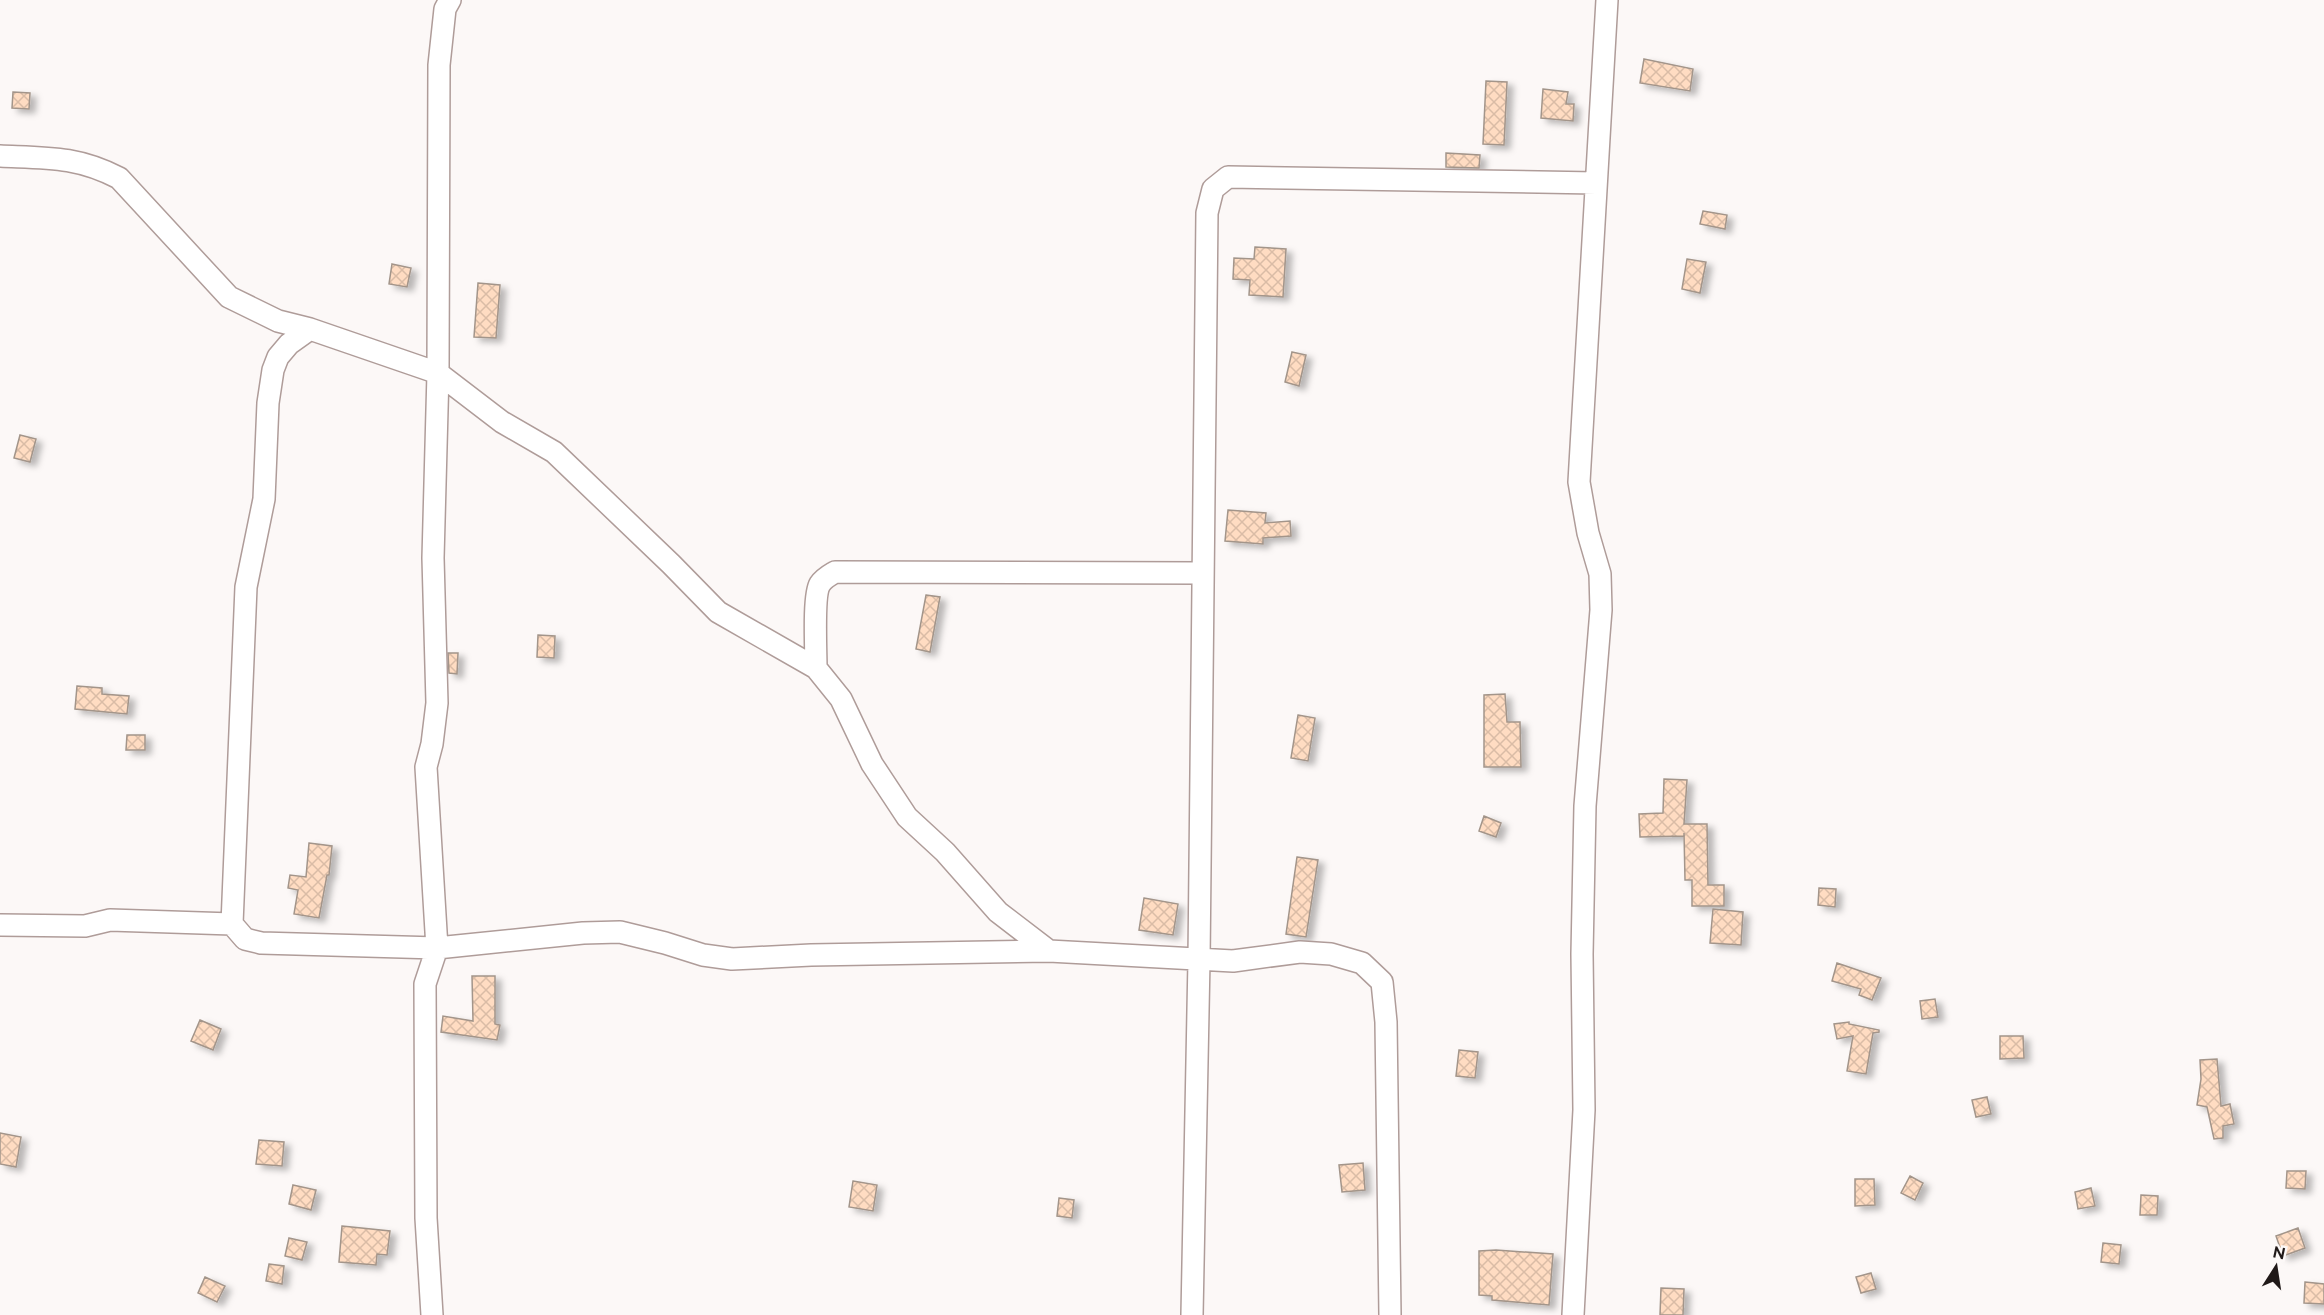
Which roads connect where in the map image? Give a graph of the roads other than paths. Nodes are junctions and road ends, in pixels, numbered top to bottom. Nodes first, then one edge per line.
1 (450, 0) edge
2 (1607, 0) edge
3 (0, 156) edge
4 (1596, 183) junction
5 (310, 329) junction
6 (438, 373) junction
7 (1203, 573) junction
8 (816, 668) junction
9 (232, 924) junction
10 (0, 925) edge
11 (438, 948) junction
12 (1049, 951) junction
13 (1199, 960) junction
14 (432, 1315) edge
15 (1192, 1315) edge
16 (1390, 1315) edge
17 (1573, 1315) edge

1 - 6 street
2 - 4 street
3 - 5 street
4 - 7 street
4 - 17 street
5 - 6 street
5 - 9 street
6 - 8 street
6 - 11 street
7 - 8 street
7 - 13 street
8 - 12 street
9 - 10 street
9 - 11 street
11 - 12 street
11 - 14 street
12 - 13 street
13 - 15 street
13 - 16 street

